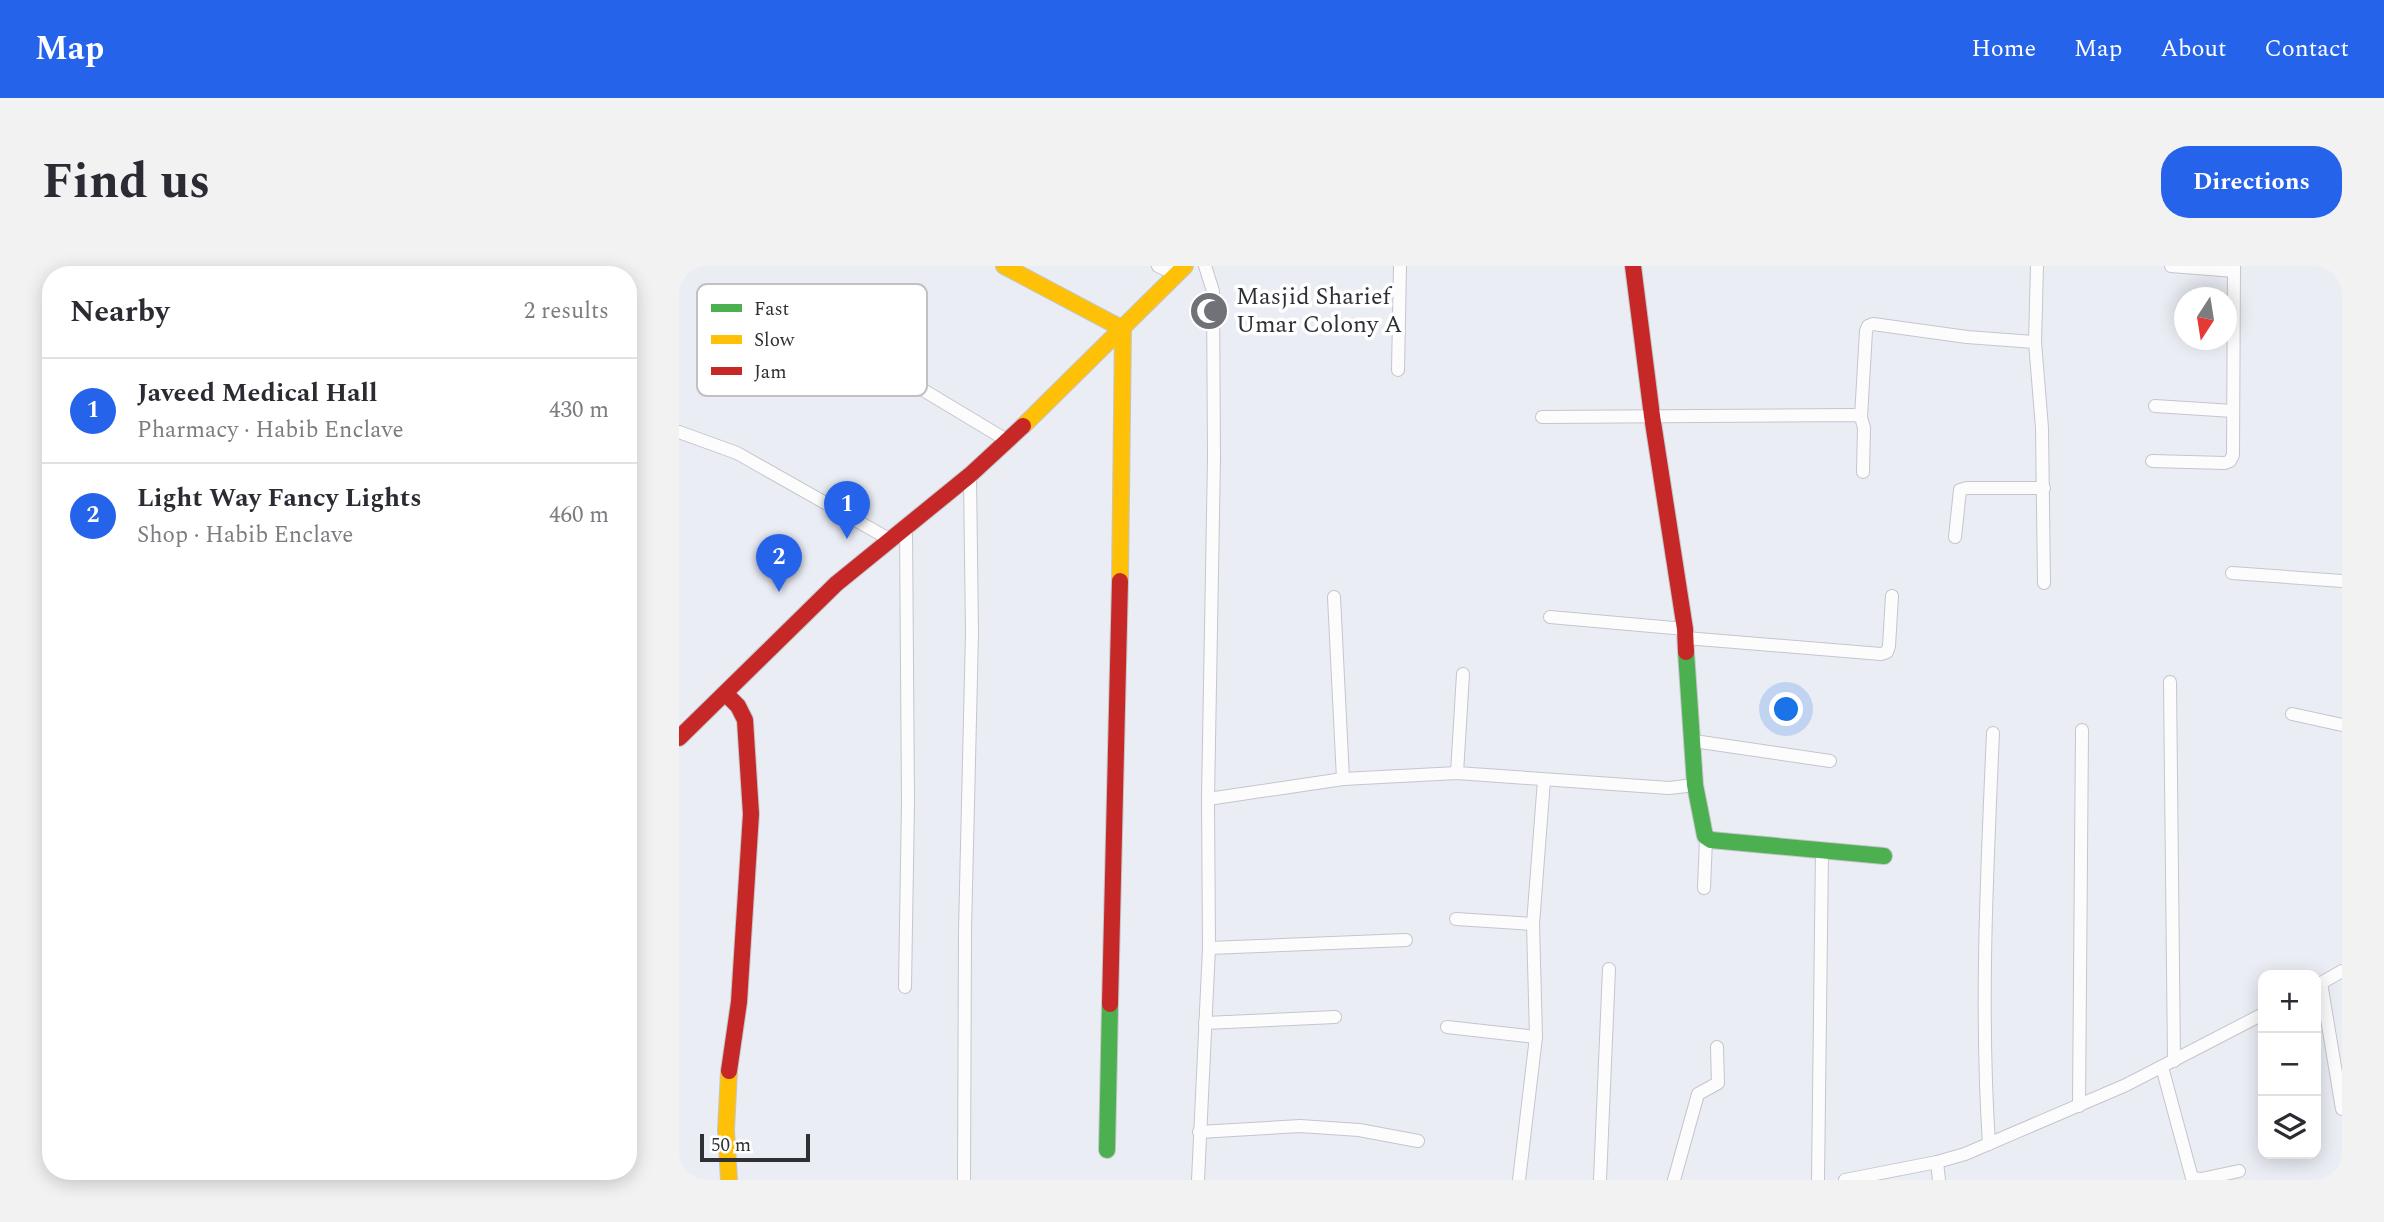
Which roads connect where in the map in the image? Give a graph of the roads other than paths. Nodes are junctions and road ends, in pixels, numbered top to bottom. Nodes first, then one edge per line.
1 (1005, 266) edge
2 (1158, 266) edge
3 (1205, 266) edge
4 (1400, 266) edge
5 (1633, 266) edge
6 (2037, 266) edge
7 (2171, 266) edge
8 (2234, 268) edge
9 (1174, 271) edge
10 (1123, 329) junction
11 (2035, 342) junction
12 (1398, 370) dead end
13 (927, 392) edge
14 (2155, 406) dead end
15 (2233, 411) junction
16 (1652, 416) junction
17 (1542, 417) dead end
18 (1861, 417) junction
19 (679, 432) edge
20 (1008, 441) junction
21 (2152, 461) dead end
22 (1863, 472) dead end
23 (970, 475) junction
24 (2044, 488) junction
25 (906, 527) junction
26 (1955, 537) dead end
27 (889, 539) junction
28 (2232, 573) dead end
29 (2342, 581) edge
30 (2044, 583) dead end
31 (1892, 596) dead end
32 (1334, 597) dead end
33 (1550, 617) dead end
34 (1686, 634) junction
35 (1463, 674) dead end
36 (2170, 682) dead end
37 (726, 694) junction
38 (2292, 714) dead end
39 (2342, 725) edge
40 (2083, 730) dead end
41 (1993, 733) dead end
42 (679, 738) edge
43 (1694, 741) junction
44 (1830, 761) dead end
45 (1457, 773) junction
46 (1343, 779) junction
47 (1544, 780) junction
48 (1695, 785) junction
49 (1208, 799) junction
50 (1706, 839) junction
51 (1822, 850) junction
52 (1884, 856) dead end
53 (1704, 888) dead end
54 (1456, 919) dead end
55 (1533, 924) junction
56 (1406, 940) dead end
57 (1209, 948) junction
58 (1609, 969) dead end
59 (2342, 971) edge
60 (2321, 982) edge
61 (905, 987) dead end
62 (2321, 1000) edge
63 (2258, 1016) edge
64 (1335, 1017) dead end
65 (1205, 1023) junction
66 (1447, 1027) dead end
67 (1536, 1037) junction
68 (1717, 1047) dead end
69 (2174, 1061) junction
70 (2162, 1067) junction
71 (2079, 1106) junction
72 (2342, 1109) edge
73 (1199, 1132) junction
74 (1418, 1141) dead end
75 (1989, 1144) junction
76 (1107, 1150) dead end
77 (1937, 1163) junction
78 (2239, 1171) dead end
79 (729, 1180) edge
80 (964, 1180) edge
81 (1198, 1180) edge
82 (1518, 1180) edge
83 (1600, 1180) edge
84 (1674, 1180) edge
85 (1818, 1180) edge
86 (1845, 1180) edge
87 (1939, 1180) edge

1 - 10 street
2 - 9 street
3 - 49 street
4 - 12 street
5 - 16 street
6 - 11 street
7 - 8 street
8 - 15 street
9 - 10 street
10 - 20 street
10 - 76 street
11 - 18 street
11 - 24 street
13 - 20 street
14 - 15 street
15 - 21 street
16 - 17 street
16 - 18 street
16 - 34 street
18 - 22 street
19 - 27 street
20 - 23 street
23 - 25 street
23 - 80 street
24 - 26 street
24 - 30 street
25 - 27 street
25 - 61 street
27 - 37 street
28 - 29 street
31 - 34 street
32 - 46 street
33 - 34 street
34 - 43 street
35 - 45 street
36 - 69 street
37 - 42 street
37 - 79 street
38 - 39 street
40 - 71 street
41 - 75 street
43 - 44 street
43 - 48 street
45 - 46 street
45 - 47 street
46 - 49 street
47 - 48 street
47 - 55 street
48 - 50 street
49 - 57 street
50 - 51 street
50 - 53 street
51 - 52 street
51 - 85 street
54 - 55 street
55 - 67 street
56 - 57 street
57 - 65 street
58 - 83 street
59 - 60 street
62 - 72 street
63 - 69 street
64 - 65 street
65 - 73 street
66 - 67 street
67 - 82 street
68 - 84 street
69 - 70 street
70 - 71 street
70 - 78 street
71 - 75 street
73 - 74 street
73 - 81 street
75 - 77 street
77 - 86 street
77 - 87 street

